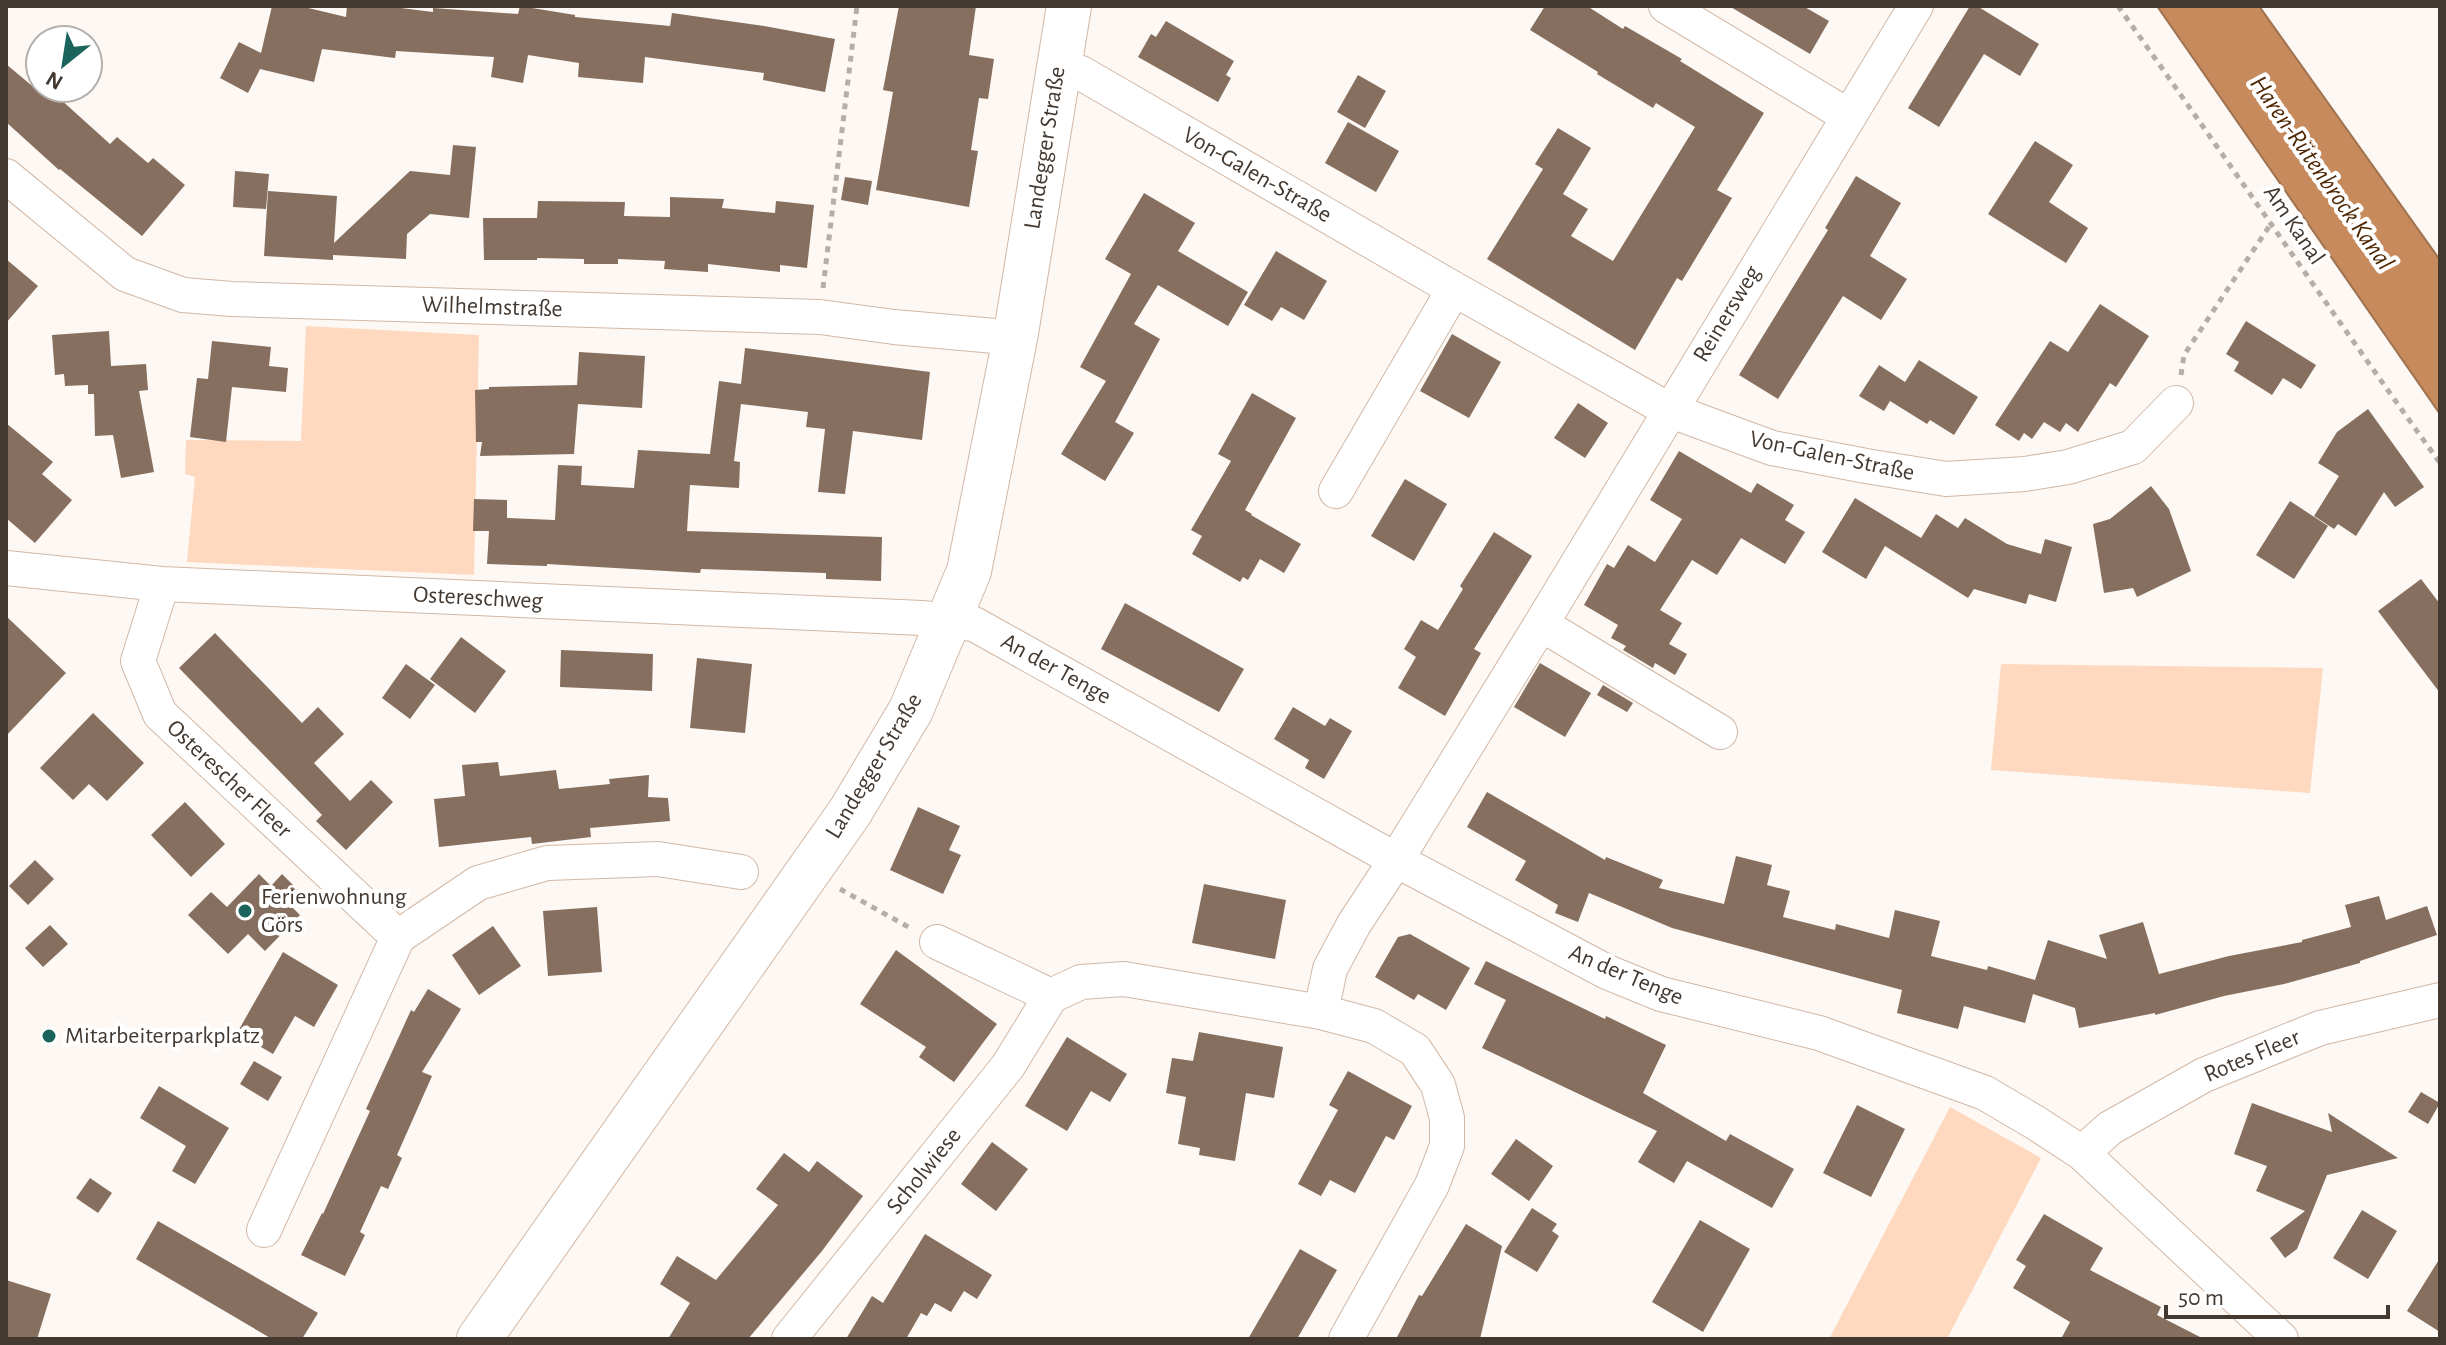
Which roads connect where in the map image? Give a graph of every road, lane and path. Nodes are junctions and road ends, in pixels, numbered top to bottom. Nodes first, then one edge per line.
1 (857, 6) edge
2 (1069, 6) edge
3 (1666, 6) edge
4 (1916, 6) edge
5 (2118, 6) edge
6 (1058, 66) junction
7 (1848, 116) junction
8 (6, 176) edge
9 (2272, 222) junction
10 (1454, 289) junction
11 (820, 317) junction
12 (1016, 333) junction
13 (2176, 403) joint
14 (1669, 410) junction
15 (2440, 463) edge
16 (1336, 491) dead end
17 (6, 568) edge
18 (162, 584) junction
19 (950, 620) junction
20 (1541, 624) junction
21 (1720, 732) dead end
22 (1396, 860) junction
23 (741, 872) dead end
24 (829, 884) dead end
25 (398, 937) junction
26 (937, 942) joint
27 (1051, 996) junction
28 (2440, 1000) edge
29 (1321, 1012) junction
30 (2082, 1153) junction
31 (264, 1230) dead end
32 (479, 1339) edge
33 (789, 1339) edge
34 (1346, 1339) edge
35 (2281, 1339) edge

1 - 11 path
2 - 6 main road, Landegger Straße
3 - 7 street
4 - 7 street, Reinersweg
5 - 9 path, Am Kanal
6 - 10 street, Von-Galen-Straße
6 - 12 main road, Landegger Straße
7 - 14 street, Reinersweg
8 - 11 street, Wilhelmstraße
9 - 13 path
9 - 15 path, Am Kanal
10 - 14 street, Von-Galen-Straße
10 - 16 street
11 - 12 street, Wilhelmstraße
12 - 19 main road, Landegger Straße
13 - 14 street, Von-Galen-Straße
14 - 20 street, Reinersweg
17 - 18 street, Ostereschweg
18 - 19 street, Ostereschweg
18 - 25 street, Osterescher Fleer
19 - 22 street, An der Tenge
19 - 32 main road, Landegger Straße
20 - 21 street
20 - 22 street, Reinersweg
22 - 29 street
22 - 30 street, An der Tenge
23 - 25 street
24 - 26 path
25 - 31 street
26 - 27 street
27 - 29 street
27 - 33 street, Scholwiese
28 - 30 street, Rotes Fleer
29 - 34 street
30 - 35 street, An der Tenge

